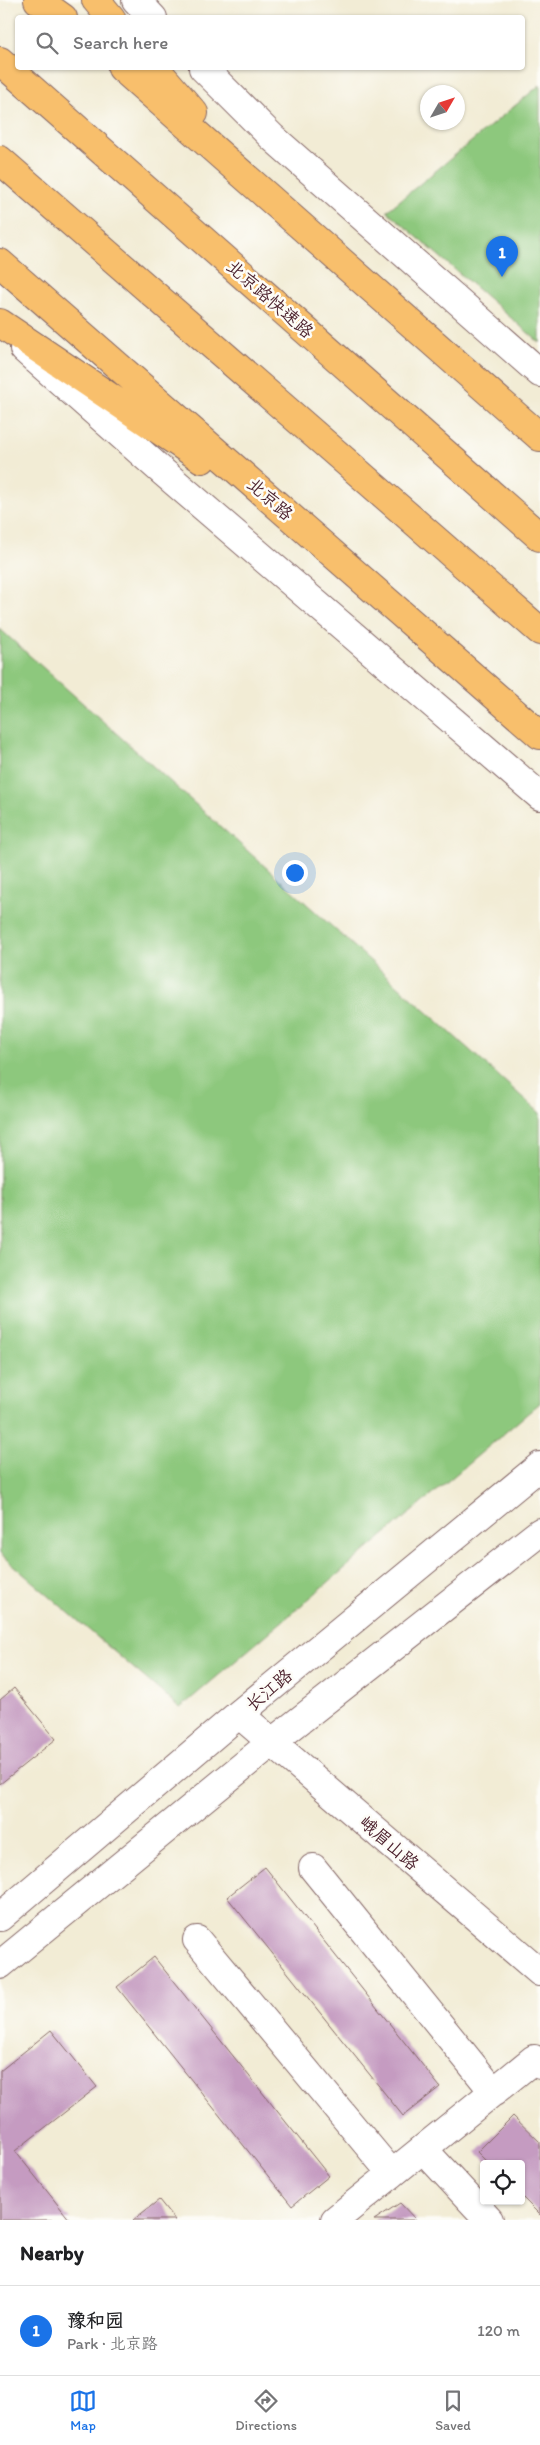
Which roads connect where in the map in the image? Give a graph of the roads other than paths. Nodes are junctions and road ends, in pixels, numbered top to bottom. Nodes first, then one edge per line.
1 (38, 0) edge
2 (48, 0) edge
3 (96, 0) edge
4 (136, 0) edge
5 (59, 15) edge
6 (64, 15) edge
7 (108, 15) edge
8 (150, 15) edge
9 (0, 61) edge
10 (124, 70) edge
11 (157, 70) edge
12 (205, 70) edge
13 (0, 160) edge
14 (274, 204) junction
15 (0, 263) edge
16 (0, 323) edge
17 (0, 329) edge
18 (540, 374) edge
19 (540, 437) edge
20 (300, 525) junction
21 (540, 538) edge
22 (540, 631) edge
23 (540, 735) edge
24 (540, 796) edge
25 (540, 1466) edge
26 (540, 1532) edge
27 (239, 1714) junction
28 (272, 1743) junction
29 (313, 1868) dead end
30 (0, 1917) edge
31 (197, 1940) dead end
32 (0, 1966) edge
33 (540, 1972) edge
34 (540, 2065) edge
35 (494, 2092) junction
36 (423, 2149) junction
37 (392, 2174) junction
38 (335, 2220) edge
39 (489, 2220) edge

1 - 5 main road
2 - 6 main road
3 - 7 main road
4 - 8 street
9 - 21 main road, 北京路快速路
10 - 14 main road
11 - 14 main road
12 - 18 street
13 - 22 main road
14 - 19 main road
15 - 20 main road, 北京路
16 - 20 main road
17 - 24 street
20 - 23 main road, 北京路
25 - 27 street, 长江路
26 - 28 street
27 - 28 street, 峨眉山路
27 - 30 street, 长江路
28 - 32 street
28 - 33 street, 峨眉山路
29 - 35 street
31 - 37 street
34 - 35 street
35 - 36 street
36 - 37 street
36 - 39 street
37 - 38 street

